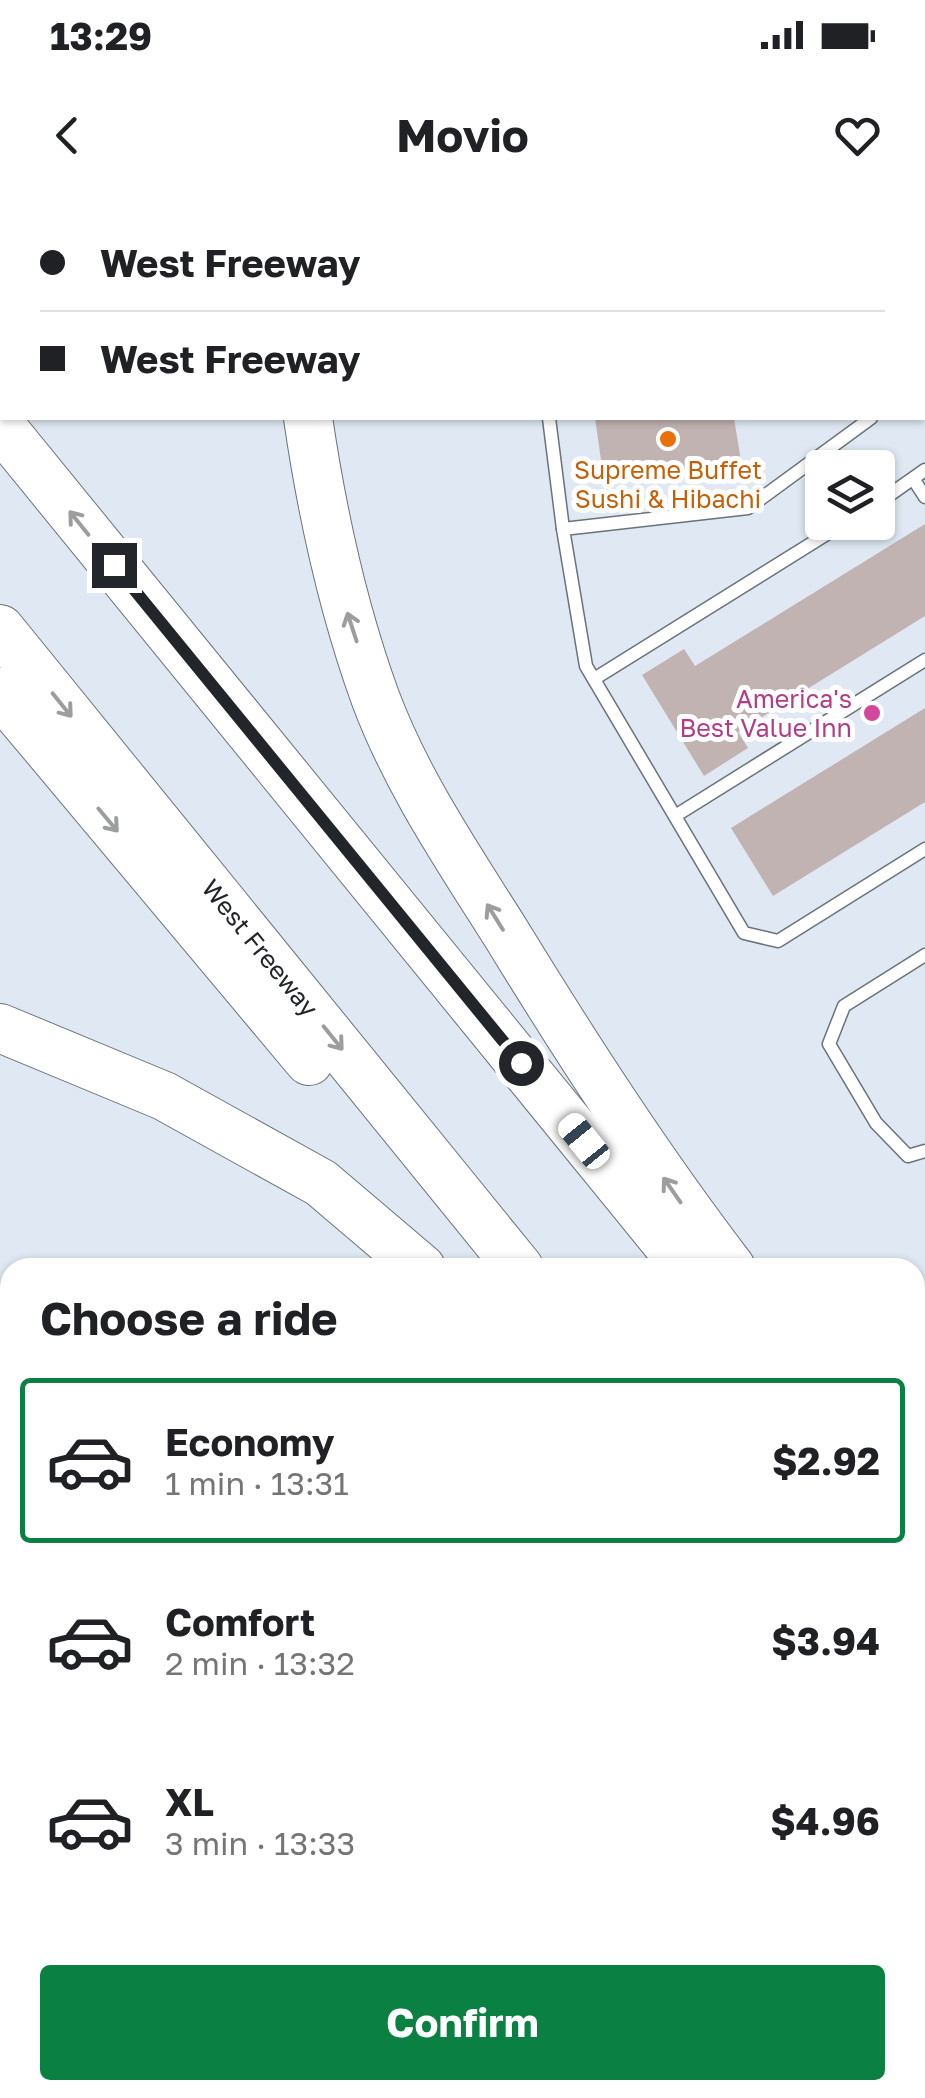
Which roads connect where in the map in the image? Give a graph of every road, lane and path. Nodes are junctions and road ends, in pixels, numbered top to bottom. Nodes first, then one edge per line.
1 (5, 420) edge
2 (308, 420) edge
3 (550, 420) edge
4 (868, 420) edge
5 (0, 425) edge
6 (920, 475) edge
7 (44, 479) junction
8 (895, 492) edge
9 (925, 497) edge
10 (563, 528) junction
11 (817, 540) edge
12 (0, 629) edge
13 (925, 660) edge
14 (594, 680) junction
15 (0, 692) edge
16 (675, 816) junction
17 (925, 849) edge
18 (925, 955) edge
19 (0, 1028) edge
20 (925, 1151) edge
21 (485, 1226) junction
22 (408, 1258) edge
23 (511, 1258) edge
24 (679, 1258) edge
25 (722, 1258) edge

1 - 7 highway
25 -> 2 highway
3 - 10 lane
4 - 10 lane
5 - 7 highway
6 - 8 lane
6 - 9 lane
24 -> 7 highway
10 - 14 lane
11 - 14 lane
12 -> 21 highway, West Freeway
13 - 16 lane
14 - 16 lane
15 -> 21 highway
16 - 17 lane
18 - 20 lane
19 - 22 highway
21 - 23 highway, West Freeway

